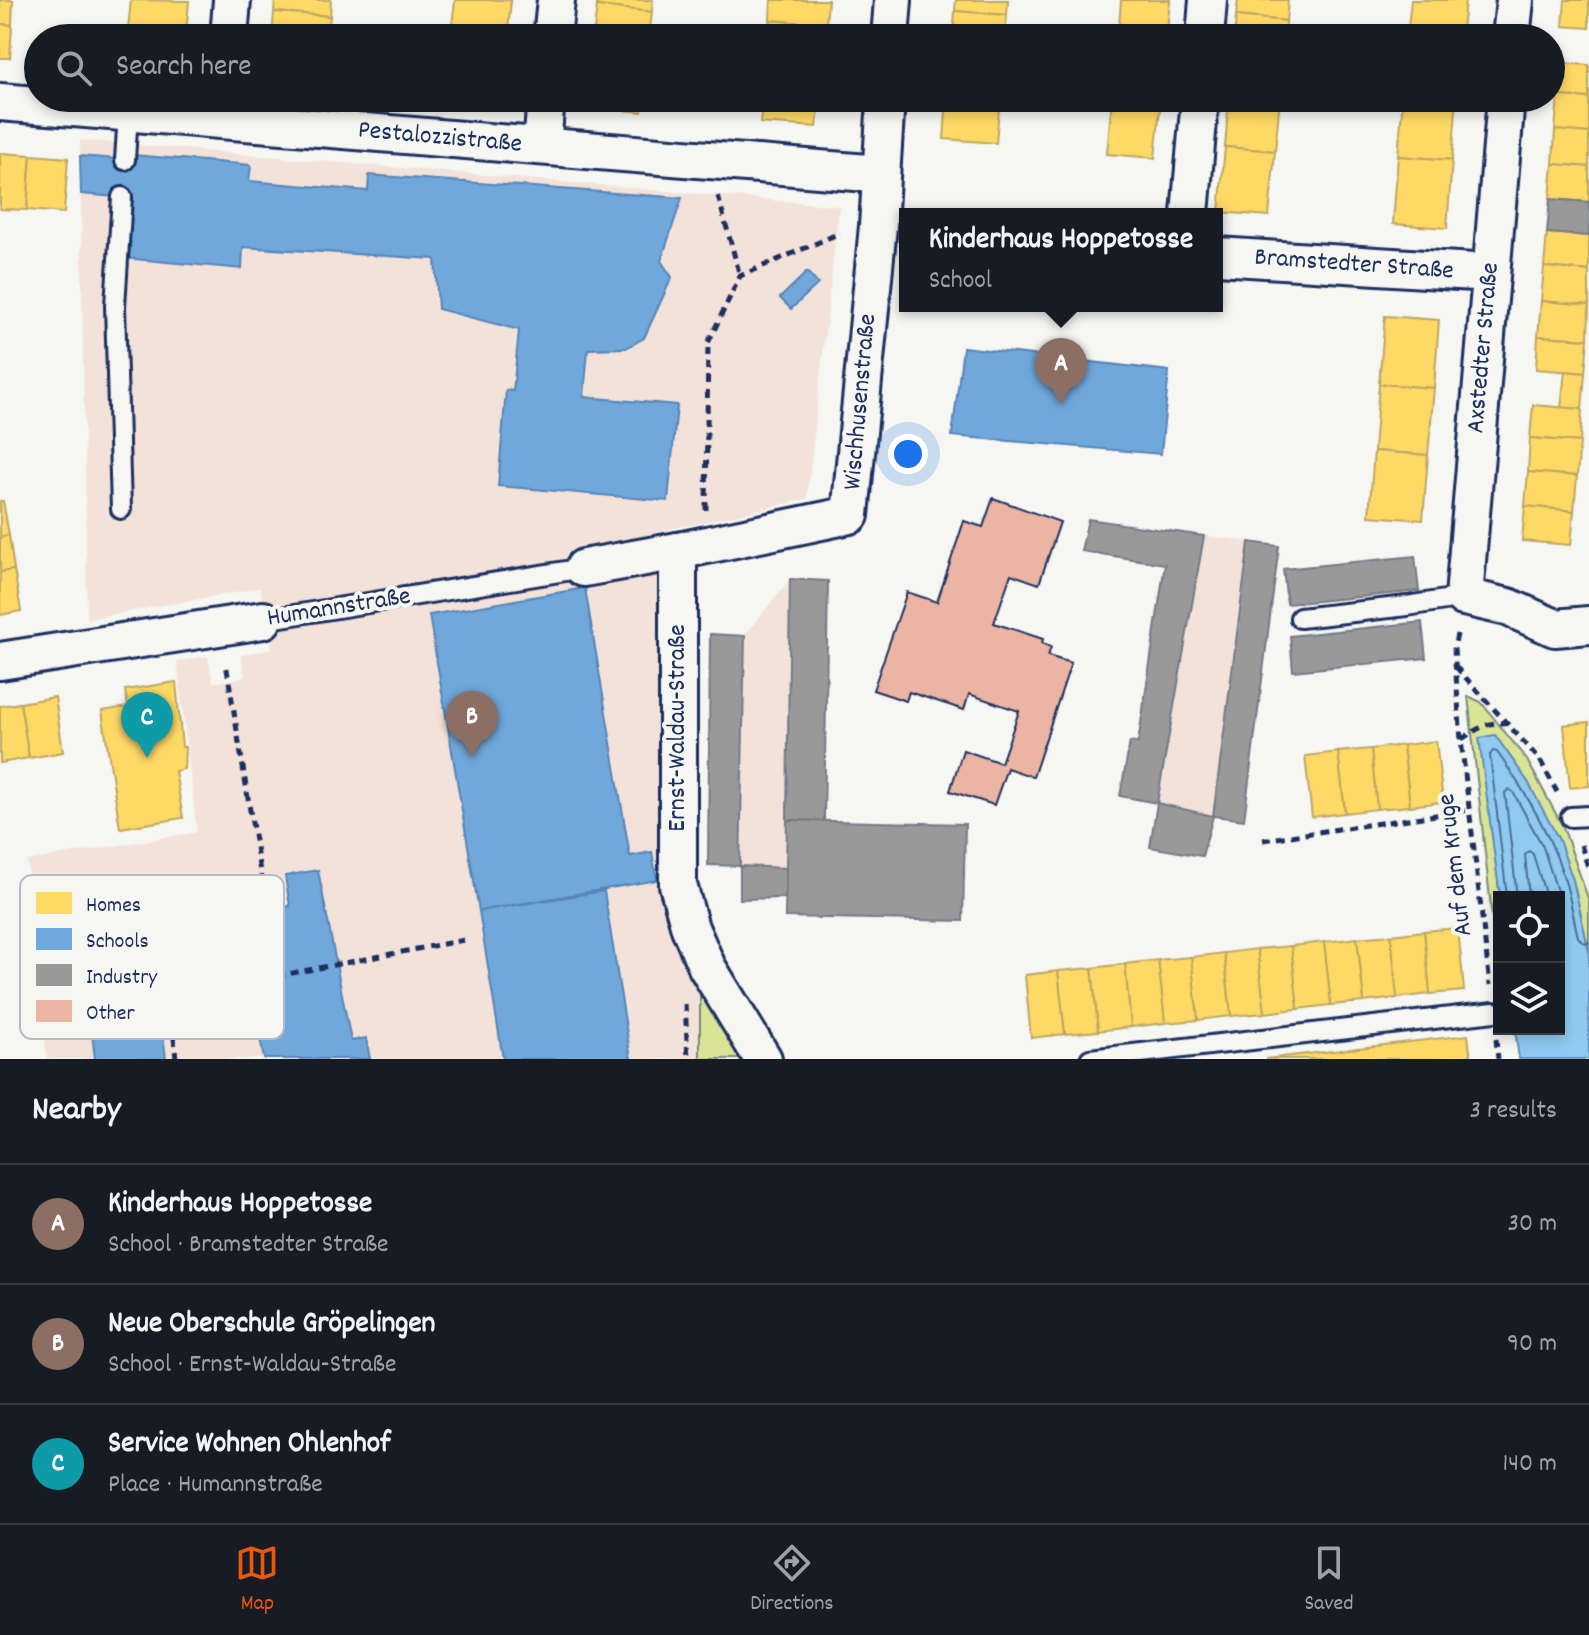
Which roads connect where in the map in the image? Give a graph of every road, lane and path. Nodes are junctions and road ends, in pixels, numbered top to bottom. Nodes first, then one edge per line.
1 (232, 0) edge
2 (556, 0) edge
3 (893, 0) edge
4 (1208, 0) edge
5 (1515, 0) edge
6 (230, 24) edge
7 (553, 24) edge
8 (891, 24) edge
9 (1206, 24) edge
10 (1512, 24) edge
11 (0, 102) edge
12 (24, 104) edge
13 (116, 112) edge
14 (152, 112) edge
15 (249, 112) edge
16 (545, 112) edge
17 (885, 112) edge
18 (1199, 112) edge
19 (1505, 112) edge
20 (128, 113) junction
21 (542, 146) junction
22 (125, 160) dead end
23 (709, 160) junction
24 (880, 174) junction
25 (122, 197) dead end
26 (1191, 208) edge
27 (887, 224) edge
28 (1223, 256) edge
29 (1490, 273) junction
30 (740, 276) junction
31 (121, 509) dead end
32 (692, 548) junction
33 (584, 568) joint
34 (1464, 597) junction
35 (1300, 618) dead end
36 (263, 620) joint
37 (1589, 625) edge
38 (220, 627) junction
39 (0, 661) edge
40 (1455, 666) junction
41 (1508, 723) junction
42 (1461, 740) junction
43 (1470, 810) junction
44 (1580, 817) edge
45 (1263, 840) dead end
46 (1589, 870) edge
47 (261, 875) edge
48 (464, 940) dead end
49 (284, 975) edge
50 (1493, 1004) edge
51 (1493, 1012) edge
52 (1496, 1035) edge
53 (174, 1039) edge
54 (176, 1059) edge
55 (763, 1059) edge
56 (1090, 1059) edge
57 (1498, 1059) edge

1 - 6 street
2 - 7 street
3 - 8 street
4 - 9 street
5 - 10 street
11 - 12 street, Pestalozzistraße
13 - 20 street, Pestalozzistraße
14 - 20 street, Pestalozzistraße
15 - 21 street, Pestalozzistraße
16 - 21 street
17 - 24 street, Wischhusenstraße
18 - 26 street
19 - 29 street, Axstedter Straße
20 - 22 lane
21 - 23 street, Pestalozzistraße
23 - 24 street, Pestalozzistraße
23 - 30 path
24 - 27 street, Wischhusenstraße
25 - 31 lane
27 - 30 path
27 - 32 street, Wischhusenstraße
28 - 29 street, Bramstedter Straße
29 - 34 street, Axstedter Straße
30 - 32 path
32 - 33 street, Humannstraße
32 - 55 street, Ernst-Waldau-Straße
33 - 36 lane, Humannstraße
34 - 35 lane
34 - 37 street
34 - 40 path, Auf dem Kruge
36 - 38 street, Humannstraße
38 - 39 street, Humannstraße
38 - 47 path
40 - 41 path
40 - 42 path, Auf dem Kruge
41 - 42 path
41 - 44 path
42 - 43 path, Auf dem Kruge
43 - 45 path
43 - 50 path, Auf dem Kruge
44 - 46 path
48 - 49 path
51 - 56 lane
52 - 57 path, Auf dem Kruge
53 - 54 path

